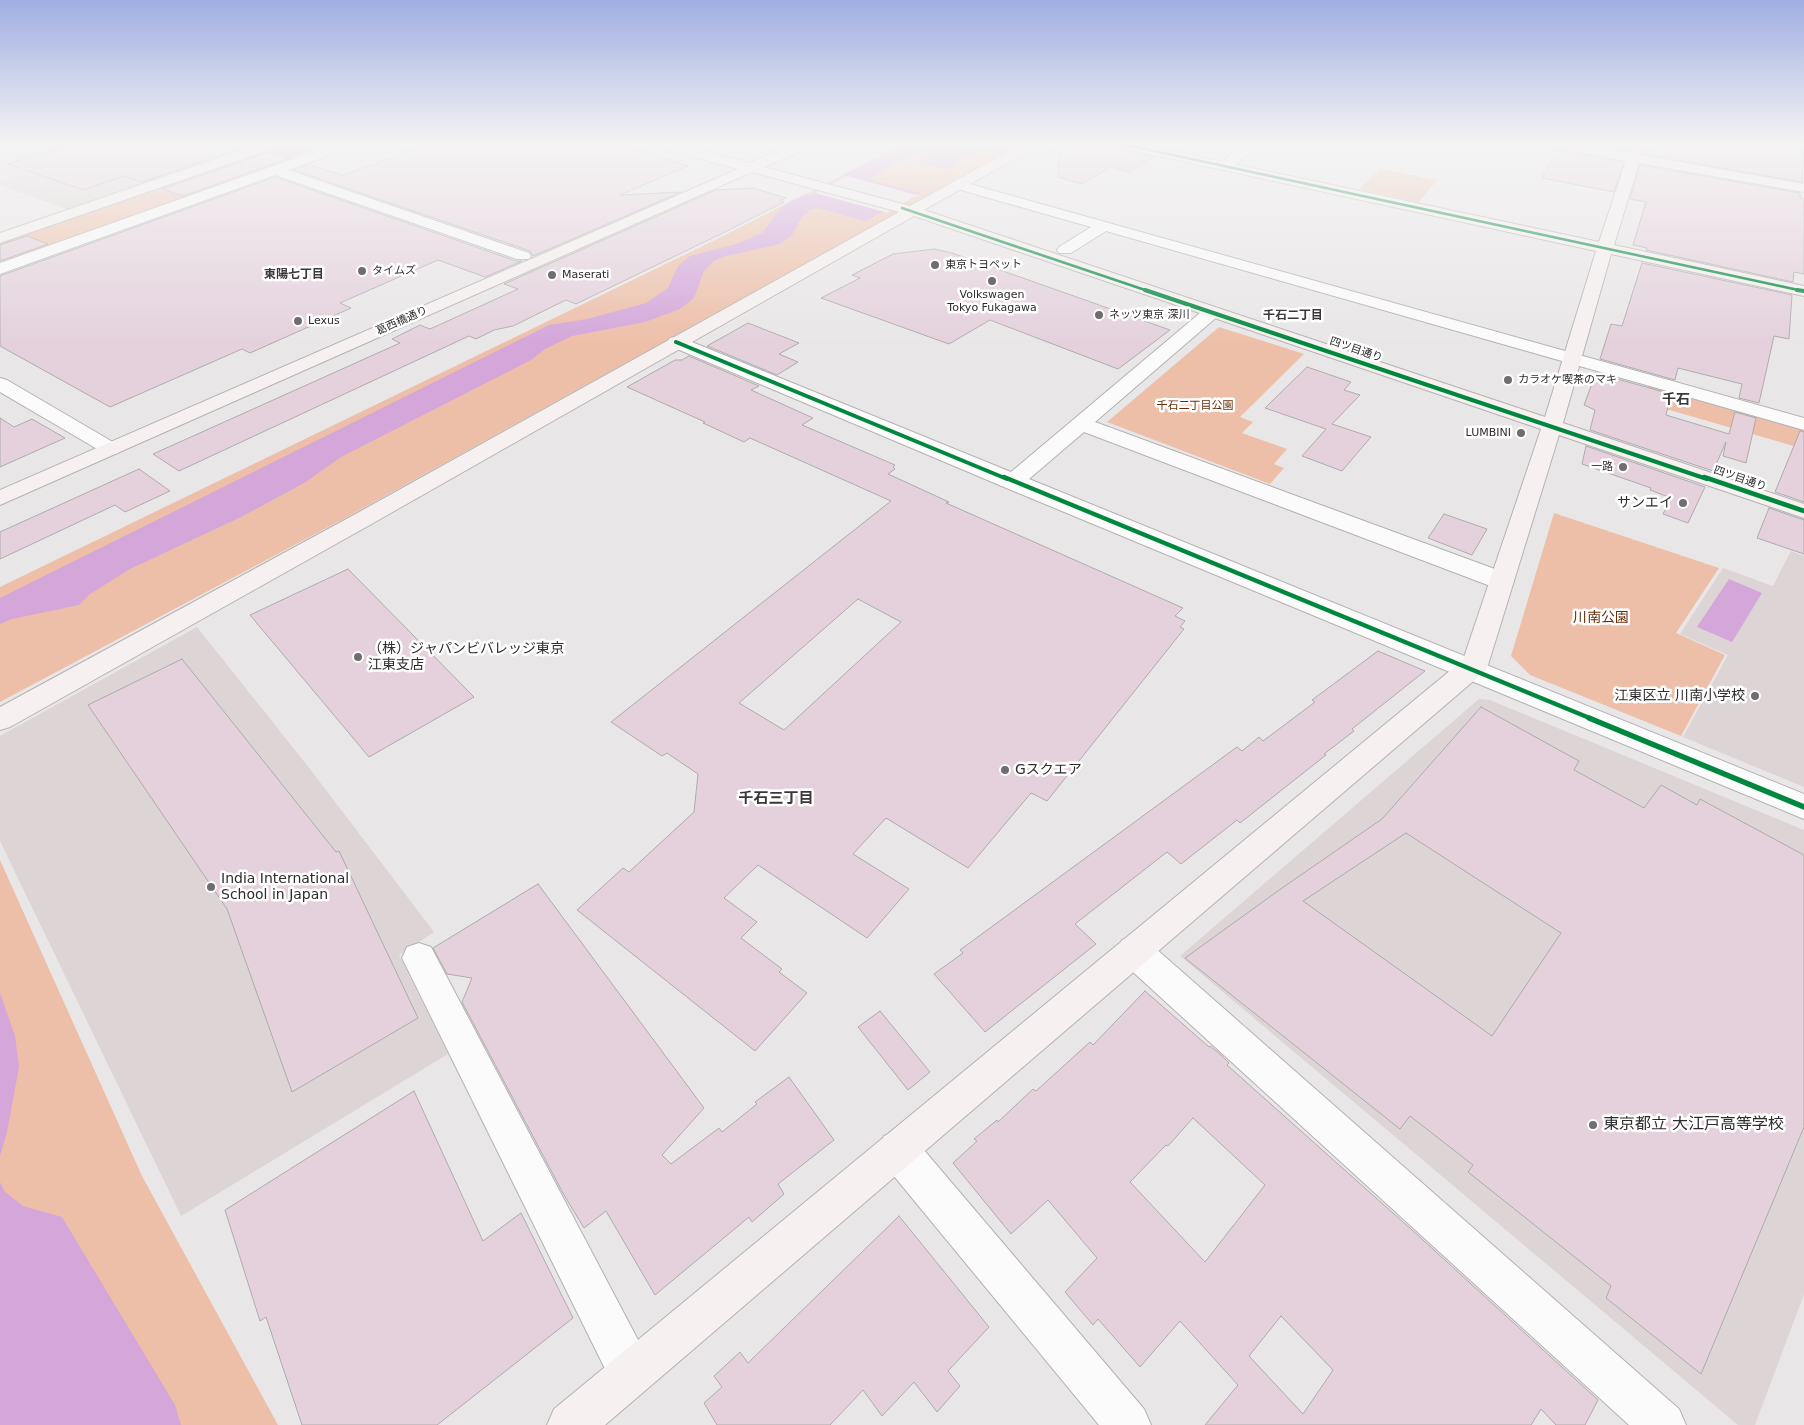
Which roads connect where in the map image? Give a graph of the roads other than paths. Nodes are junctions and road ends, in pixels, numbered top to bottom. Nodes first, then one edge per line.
1 (80, 210) edge
2 (162, 210) edge
3 (392, 210) edge
4 (634, 210) edge
5 (640, 210) edge
6 (905, 210) edge
7 (926, 210) edge
8 (929, 210) edge
9 (1049, 210) edge
10 (1431, 210) edge
11 (1617, 210) edge
12 (1104, 226) junction
13 (0, 238) edge
14 (1605, 248) junction
15 (1065, 250) junction
16 (523, 256) junction
17 (0, 269) edge
18 (1804, 291) edge
19 (1212, 312) junction
20 (676, 342) junction
21 (1573, 359) junction
22 (0, 384) edge
23 (1804, 403) edge
24 (1554, 420) junction
25 (1802, 423) edge
26 (1082, 424) junction
27 (103, 445) junction
28 (0, 482) edge
29 (1012, 482) junction
30 (1804, 497) edge
31 (0, 498) edge
32 (1804, 511) edge
33 (1502, 582) junction
34 (1469, 670) junction
35 (0, 720) edge
36 (1804, 807) edge
37 (1134, 951) junction
38 (419, 958) dead end
39 (898, 1150) junction
40 (631, 1373) junction
41 (570, 1425) edge
42 (1128, 1425) edge
43 (1662, 1425) edge

1 - 13 street
2 - 17 street
3 - 16 street
4 - 16 street, 葛西橋通り
5 - 27 street, 葛西橋通り
6 - 20 street
7 - 19 street, 四ツ目通り
8 - 15 street, 四ツ目通り
9 - 12 street
10 - 14 street
11 - 14 street
12 - 15 street
12 - 21 street
14 - 18 street
14 - 21 street
15 - 24 street, 四ツ目通り
16 - 27 street, 葛西橋通り
19 - 24 street, 四ツ目通り
19 - 26 street
20 - 29 street
20 - 35 street
21 - 24 street
21 - 25 street
22 - 27 street
23 - 25 street
24 - 30 street, 四ツ目通り
24 - 32 street, 四ツ目通り
24 - 33 street
26 - 29 street
26 - 33 street
27 - 28 street, 葛西橋通り
27 - 31 street, 葛西橋通り
29 - 34 street
33 - 34 street
34 - 36 street
34 - 37 street
37 - 39 street
37 - 43 street
38 - 40 street
39 - 40 street
39 - 42 street
40 - 41 street

